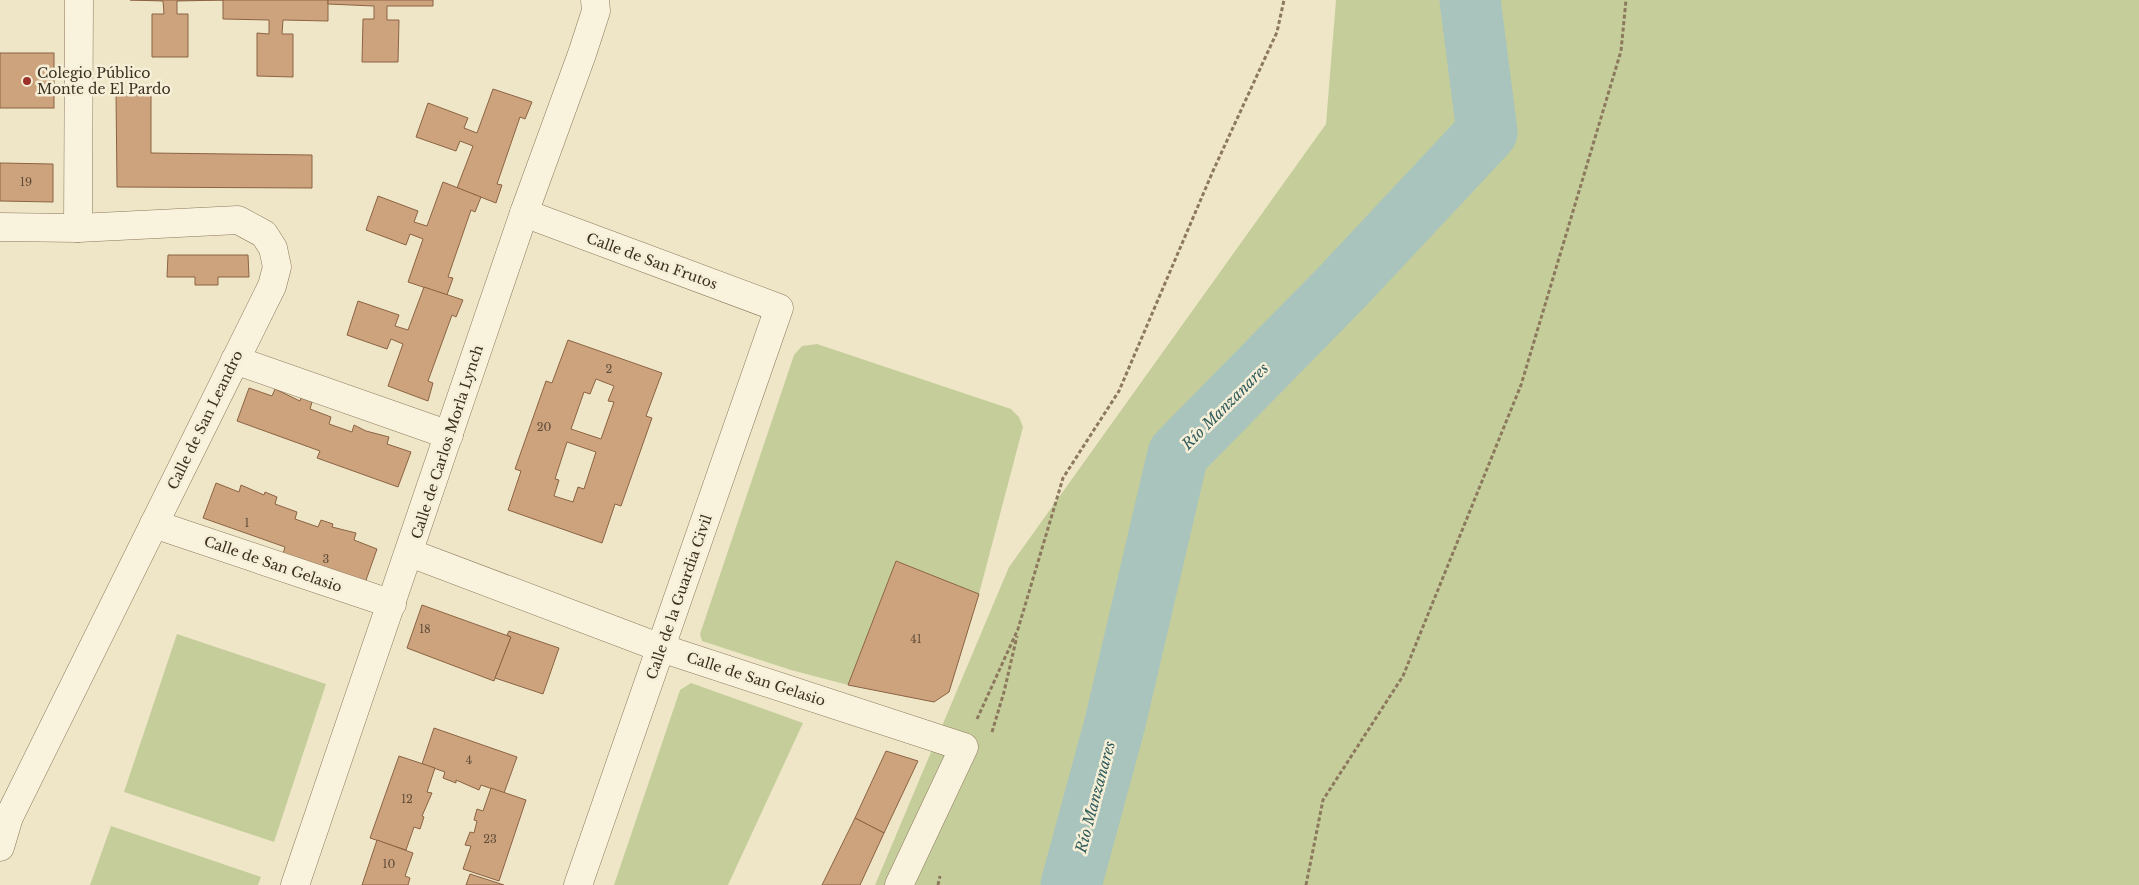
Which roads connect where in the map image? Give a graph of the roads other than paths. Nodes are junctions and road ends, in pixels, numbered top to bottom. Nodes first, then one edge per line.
1 (79, 0) edge
2 (595, 0) edge
3 (524, 213) junction
4 (0, 227) edge
5 (78, 228) junction
6 (779, 308) joint
7 (235, 360) junction
8 (450, 435) junction
9 (154, 524) junction
10 (410, 553) junction
11 (392, 604) junction
12 (662, 648) junction
13 (0, 847) edge
14 (296, 885) edge
15 (578, 885) edge
16 (899, 885) edge

1 - 5 street
2 - 3 street, Calle de Carlos Morla Lynch
3 - 6 street, Calle de San Frutos
3 - 8 street, Calle de Carlos Morla Lynch
4 - 5 street, Calle de San Leandro
5 - 7 street, Calle de San Leandro
6 - 12 street, Calle de la Guardia Civil
7 - 8 street
7 - 9 street, Calle de San Leandro
8 - 10 street, Calle de Carlos Morla Lynch
9 - 11 street, Calle de San Gelasio
9 - 13 street, Calle de San Leandro
10 - 11 street, Calle de Carlos Morla Lynch
10 - 12 street, Calle de San Gelasio
11 - 14 street, Calle de Carlos Morla Lynch
12 - 15 street, Calle de la Guardia Civil
12 - 16 street, Calle de San Gelasio

